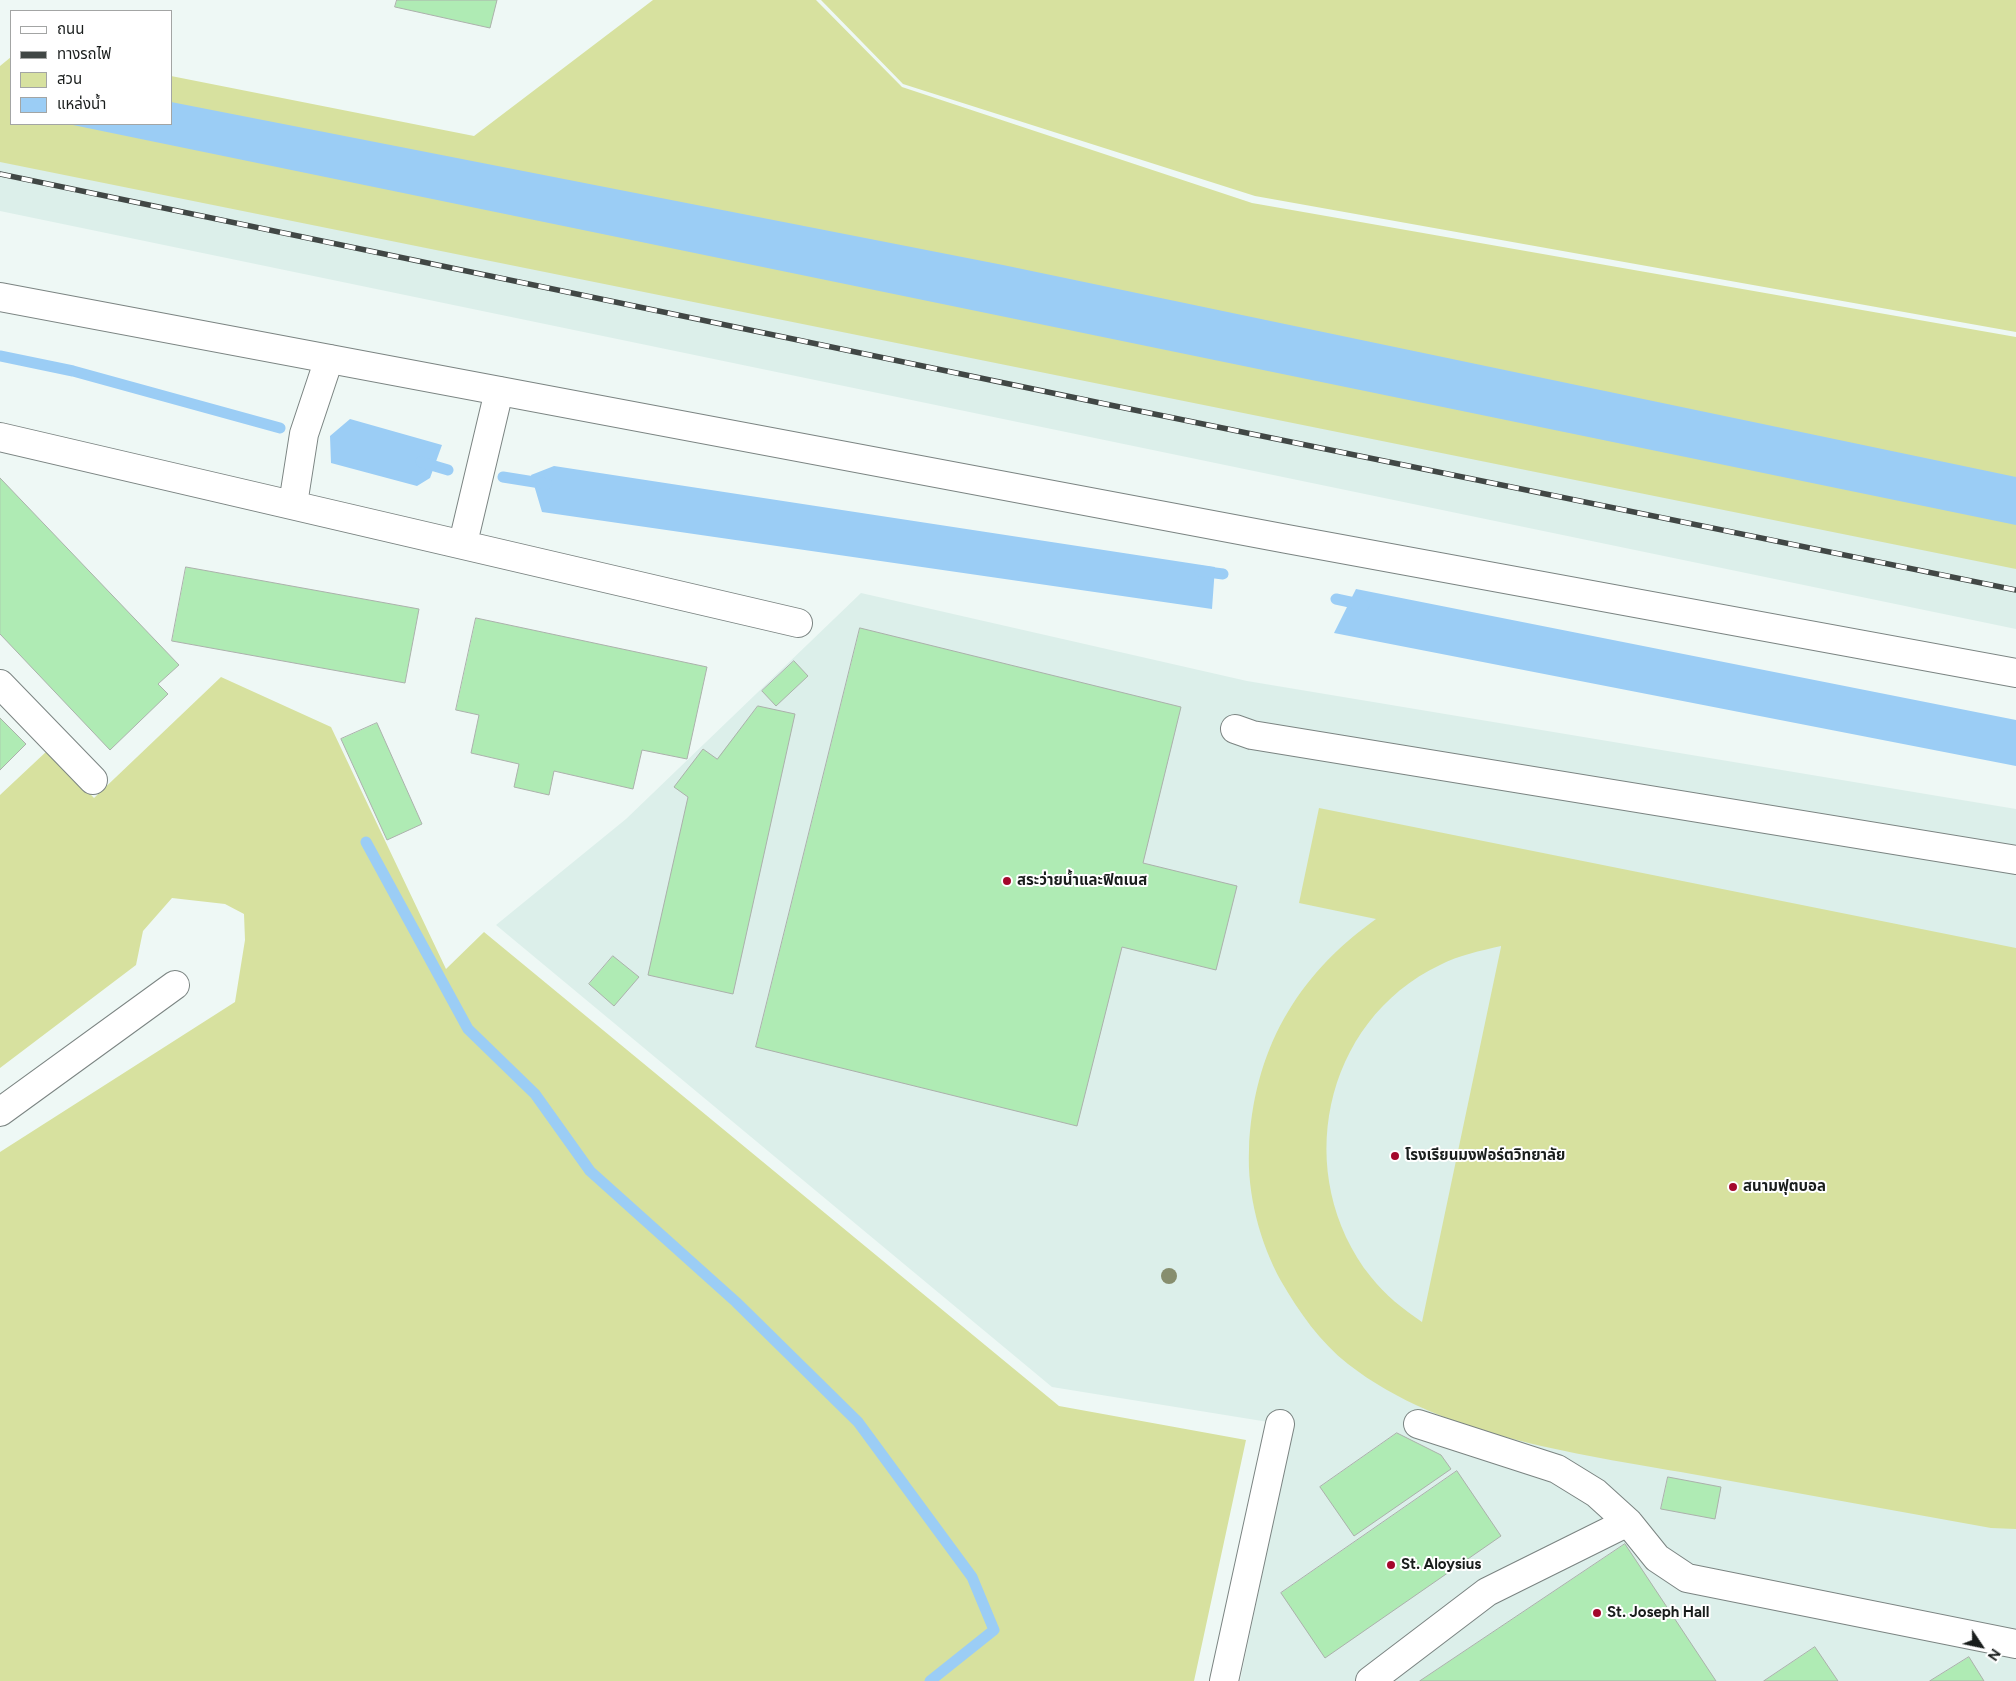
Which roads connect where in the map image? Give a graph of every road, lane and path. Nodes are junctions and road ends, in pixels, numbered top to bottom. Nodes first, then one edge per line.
1 (0, 297) edge
2 (329, 359) junction
3 (499, 391) junction
4 (0, 437) edge
5 (293, 504) junction
6 (463, 543) junction
7 (798, 623) dead end
8 (2016, 673) edge
9 (0, 684) edge
10 (1234, 729) dead end
11 (93, 780) dead end
12 (2016, 860) edge
13 (175, 985) dead end
14 (0, 1112) edge
15 (1280, 1424) dead end
16 (1418, 1424) dead end
17 (1628, 1522) junction
18 (2016, 1644) edge
19 (1224, 1681) edge
20 (1370, 1681) edge

1 - 2 main road
2 - 3 main road
2 - 5 main road
3 - 6 main road
3 - 8 main road
4 - 5 main road
5 - 6 main road
6 - 7 main road
9 - 11 main road
10 - 12 main road
13 - 14 main road
15 - 19 main road
16 - 17 main road
17 - 18 main road
17 - 20 main road

